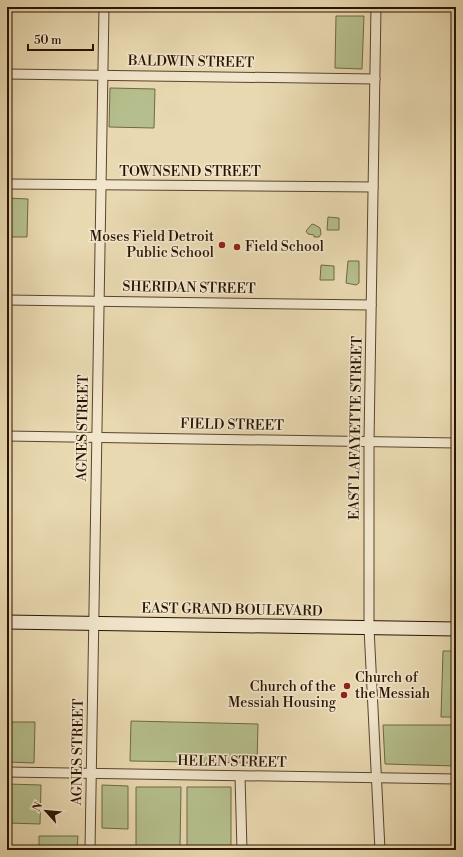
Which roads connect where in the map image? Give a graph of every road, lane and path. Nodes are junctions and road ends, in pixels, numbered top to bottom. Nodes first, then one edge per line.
1 (104, 7) edge
2 (376, 7) edge
3 (7, 74) edge
4 (103, 76) junction
5 (375, 79) junction
6 (7, 184) edge
7 (102, 185) junction
8 (373, 187) junction
9 (7, 300) edge
10 (99, 301) junction
11 (372, 305) junction
12 (7, 436) edge
13 (97, 437) junction
14 (369, 441) junction
15 (456, 442) edge
16 (7, 622) edge
17 (94, 623) junction
18 (369, 628) junction
19 (456, 629) edge
20 (7, 772) edge
21 (92, 773) junction
22 (240, 776) junction
23 (376, 778) junction
24 (456, 778) edge
25 (90, 850) edge
26 (242, 850) edge
27 (380, 850) edge

1 - 4 street, AGNES STREET
2 - 5 street, EAST LAFAYETTE STREET
3 - 4 street, BALDWIN STREET
4 - 5 street, BALDWIN STREET
4 - 7 street, AGNES STREET
5 - 8 street, EAST LAFAYETTE STREET
6 - 7 street, TOWNSEND STREET
7 - 8 street, TOWNSEND STREET
7 - 10 street, AGNES STREET
8 - 11 street, EAST LAFAYETTE STREET
9 - 10 street, SHERIDAN STREET
10 - 11 street, SHERIDAN STREET
10 - 13 street, AGNES STREET
11 - 14 street, EAST LAFAYETTE STREET
12 - 13 street, FIELD STREET
13 - 14 street, FIELD STREET
13 - 17 street, AGNES STREET
14 - 15 street, FIELD STREET
14 - 18 street, EAST LAFAYETTE STREET
16 - 17 main road, EAST GRAND BOULEVARD
17 - 18 main road, EAST GRAND BOULEVARD
17 - 21 street, AGNES STREET
18 - 19 main road, EAST GRAND BOULEVARD
18 - 23 street, EAST LAFAYETTE STREET
20 - 21 street, HELEN STREET
21 - 22 street, HELEN STREET
21 - 25 street, AGNES STREET
22 - 23 street, HELEN STREET
22 - 26 street
23 - 24 street, HELEN STREET
23 - 27 street, EAST LAFAYETTE STREET

